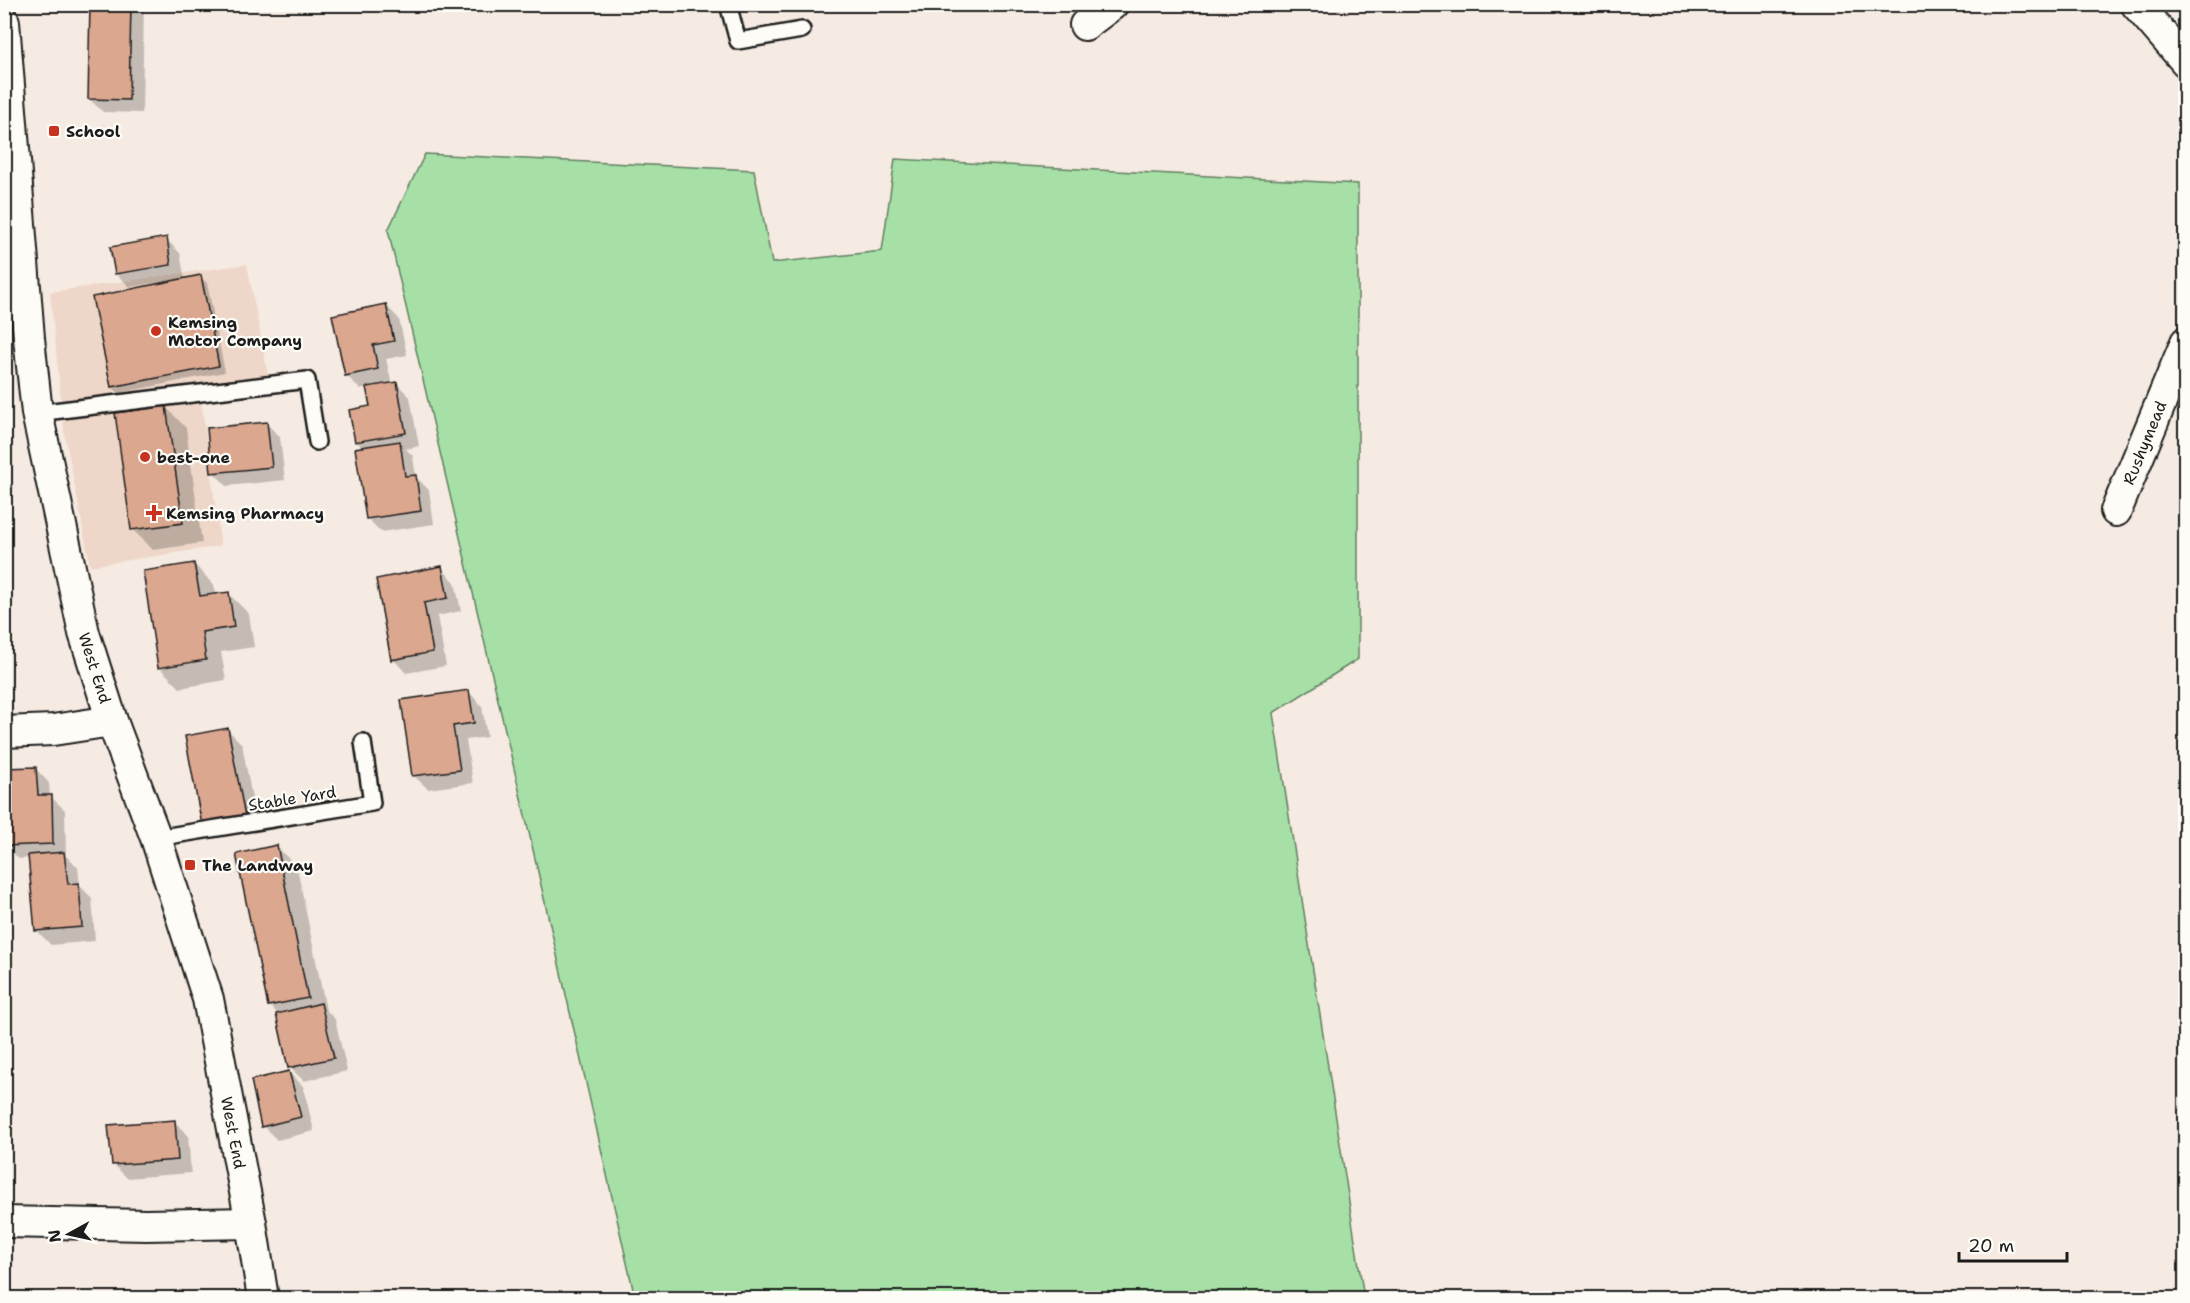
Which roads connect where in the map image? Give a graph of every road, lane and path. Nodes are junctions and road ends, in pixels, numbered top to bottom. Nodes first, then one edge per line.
1 (728, 4) edge
2 (1113, 4) edge
3 (2136, 4) edge
4 (4, 22) edge
5 (1085, 25) dead end
6 (802, 30) dead end
7 (2186, 62) edge
8 (2186, 342) edge
9 (37, 414) junction
10 (317, 442) dead end
11 (2116, 511) dead end
12 (112, 721) junction
13 (4, 732) edge
14 (363, 742) dead end
15 (156, 838) junction
16 (4, 1222) edge
17 (251, 1223) junction
18 (263, 1299) edge

1 - 6 lane
2 - 5 street
3 - 7 street
4 - 9 street, West End
8 - 11 street, Rushymead
9 - 10 lane
9 - 12 street, West End
12 - 13 street
12 - 15 street, West End
14 - 15 lane, Stable Yard
15 - 17 street, West End
16 - 17 street
17 - 18 street, West End

